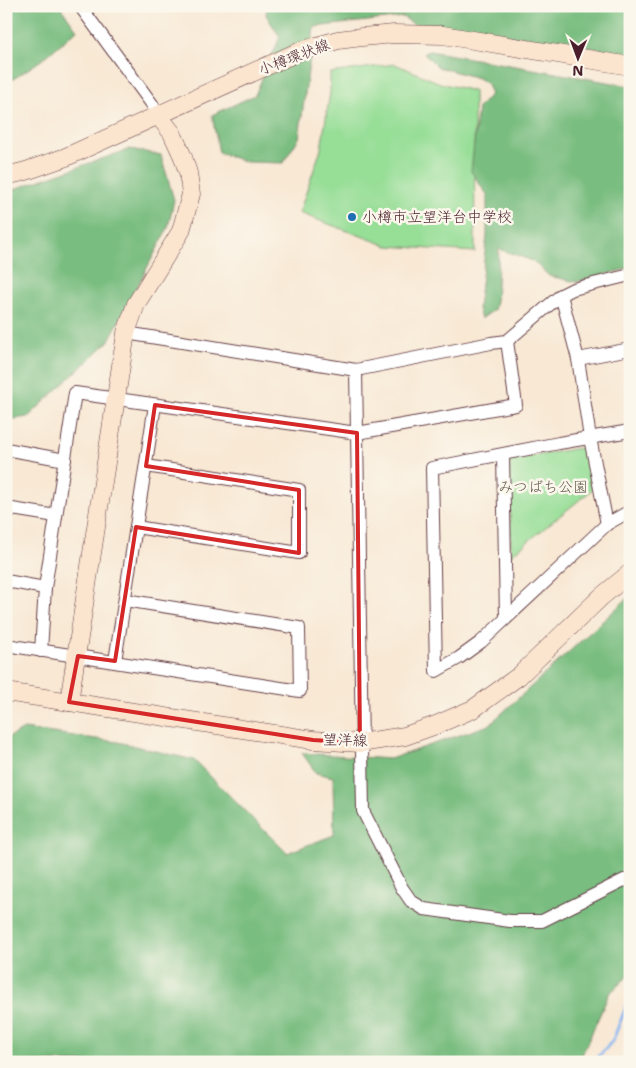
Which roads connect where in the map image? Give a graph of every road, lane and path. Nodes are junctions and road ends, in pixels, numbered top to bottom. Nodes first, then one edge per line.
1 (80, 6) edge
2 (630, 66) edge
3 (158, 115) junction
4 (6, 176) edge
5 (630, 275) edge
6 (561, 295) junction
7 (126, 333) junction
8 (507, 341) junction
9 (630, 349) edge
10 (578, 359) junction
11 (356, 370) junction
12 (116, 398) junction
13 (155, 405) junction
14 (630, 431) edge
15 (357, 433) junction
16 (590, 438) junction
17 (6, 449) edge
18 (503, 455) junction
19 (65, 460) junction
20 (146, 466) junction
21 (6, 508) edge
22 (630, 511) edge
23 (56, 516) junction
24 (607, 524) junction
25 (136, 527) junction
26 (630, 573) edge
27 (6, 581) edge
28 (45, 588) junction
29 (125, 600) junction
30 (506, 617) junction
31 (6, 645) edge
32 (41, 651) junction
33 (78, 656) junction
34 (115, 661) junction
35 (6, 692) edge
36 (69, 702) junction
37 (360, 743) junction
38 (630, 882) edge

1 - 3 street
2 - 3 street, 小樽環状線
3 - 4 street, 小樽環状線
3 - 7 street
5 - 6 street
6 - 8 street
6 - 10 street
7 - 11 street
7 - 12 street
8 - 11 street
8 - 15 street
9 - 10 street
10 - 16 street
11 - 15 street
12 - 13 street
12 - 19 street
12 - 33 street
13 - 15 street
13 - 20 street
14 - 16 street
15 - 37 street
16 - 18 street
16 - 24 street
17 - 19 street
18 - 30 street
18 - 30 street
19 - 23 street
20 - 25 street
20 - 25 street
21 - 23 street
22 - 24 street
23 - 28 street
24 - 30 street
25 - 29 street
26 - 37 street, 望洋線
27 - 28 street
28 - 32 street
29 - 34 street
29 - 34 street
31 - 32 street
32 - 33 street
33 - 34 street
33 - 36 street
35 - 36 street, 望洋線
36 - 37 street, 望洋線
37 - 38 street

